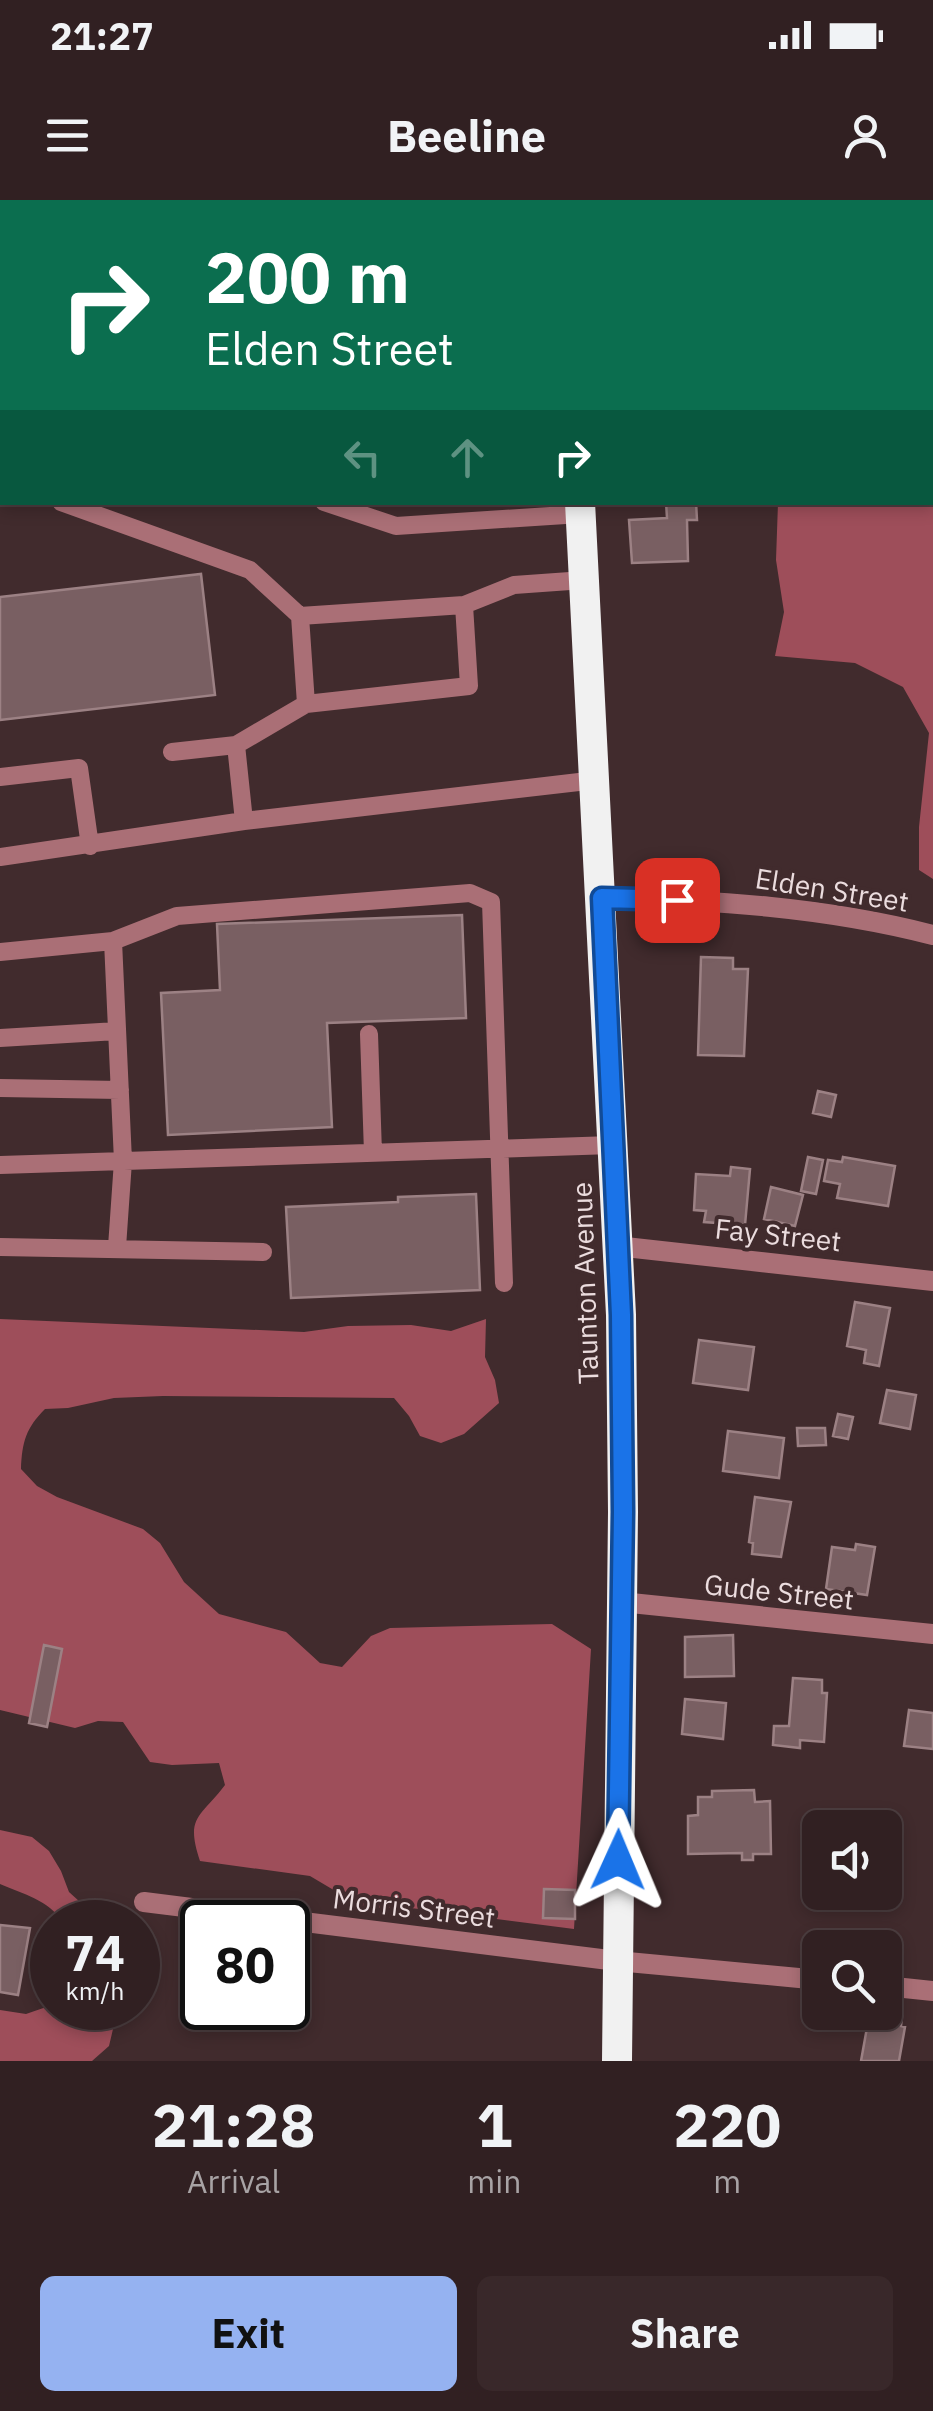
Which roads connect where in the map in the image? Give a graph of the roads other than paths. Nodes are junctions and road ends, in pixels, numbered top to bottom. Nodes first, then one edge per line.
1 (69, 505) edge
2 (333, 505) edge
3 (580, 508) edge
4 (584, 580) junction
5 (464, 605) junction
6 (300, 616) junction
7 (306, 704) junction
8 (236, 745) junction
9 (172, 752) dead end
10 (0, 777) edge
11 (596, 780) junction
12 (244, 820) junction
13 (90, 846) junction
14 (0, 857) edge
15 (602, 898) junction
16 (933, 935) edge
17 (113, 941) junction
18 (0, 952) edge
19 (117, 1031) junction
20 (369, 1034) dead end
21 (0, 1038) edge
22 (0, 1088) edge
23 (120, 1090) junction
24 (612, 1145) junction
25 (501, 1148) junction
26 (372, 1153) junction
27 (123, 1161) junction
28 (0, 1166) edge
29 (616, 1246) junction
30 (0, 1247) edge
31 (117, 1248) junction
32 (262, 1252) dead end
33 (933, 1281) edge
34 (504, 1283) dead end
35 (621, 1602) junction
36 (933, 1634) edge
37 (160, 1904) edge
38 (617, 1961) junction
39 (802, 1978) edge
40 (902, 1987) edge
41 (933, 1990) edge
42 (617, 2061) edge

1 - 6 lane
2 - 3 lane
3 - 4 highway, Taunton Avenue
4 - 5 lane
4 - 11 highway, Taunton Avenue
5 - 6 lane
5 - 7 lane
6 - 7 lane
7 - 8 lane
8 - 9 lane
8 - 12 lane
10 - 13 lane
11 - 12 lane
11 - 15 highway, Taunton Avenue
12 - 13 lane
13 - 14 lane
15 - 16 street, Elden Street
15 - 24 highway, Taunton Avenue
17 - 18 lane
17 - 19 lane
17 - 25 lane
19 - 21 lane
19 - 23 lane
20 - 26 lane
22 - 23 lane
23 - 27 lane
24 - 25 lane
24 - 29 highway, Taunton Avenue
25 - 26 lane
25 - 34 lane
26 - 27 lane
27 - 28 lane
27 - 31 lane
29 - 33 street, Fay Street
29 - 35 highway, Taunton Avenue
30 - 31 lane
31 - 32 lane
35 - 36 street, Gude Street
35 - 38 highway, Taunton Avenue
37 - 38 street, Morris Street
38 - 39 street, Morris Street
38 - 42 highway, Taunton Avenue
40 - 41 street

